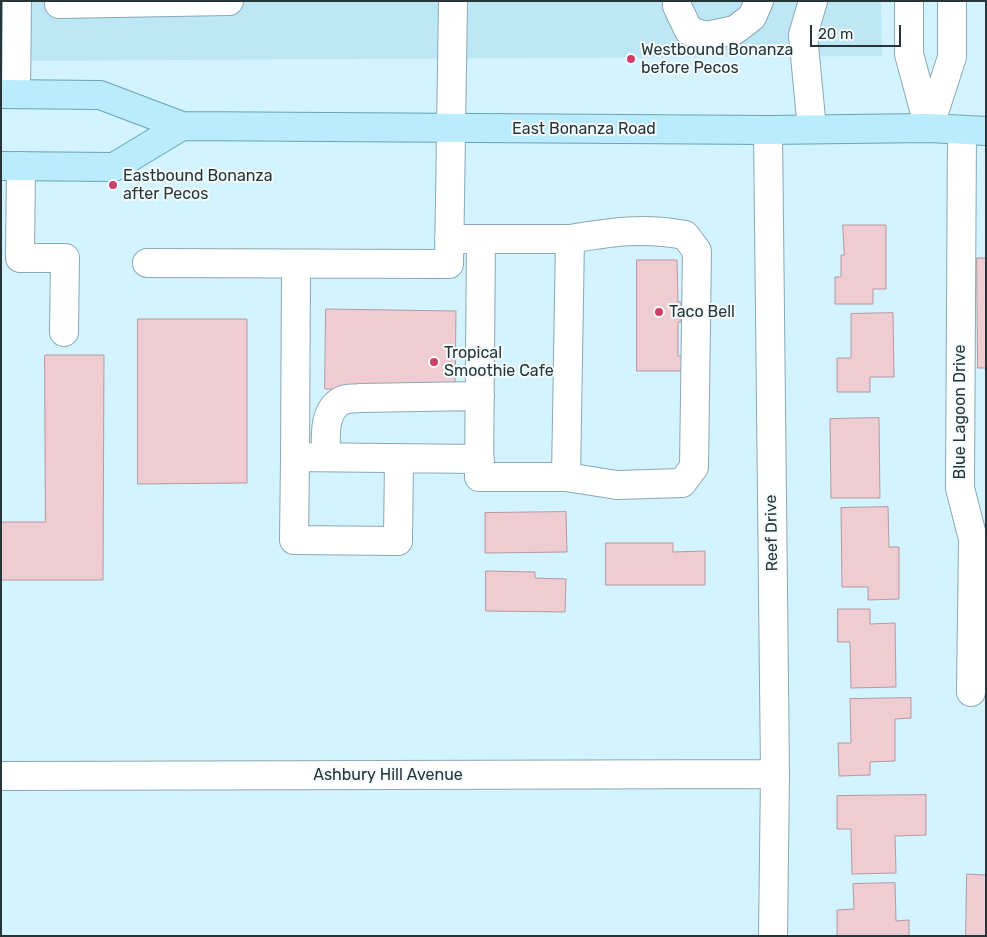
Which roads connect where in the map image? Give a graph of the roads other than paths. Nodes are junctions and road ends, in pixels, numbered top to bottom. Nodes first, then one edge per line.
1 (17, 1) edge
2 (59, 1) edge
3 (229, 1) edge
4 (453, 1) edge
5 (677, 1) edge
6 (759, 1) edge
7 (813, 1) edge
8 (909, 1) edge
9 (952, 1) edge
10 (9, 94) edge
11 (182, 126) junction
12 (452, 128) junction
13 (929, 128) junction
14 (812, 129) junction
15 (768, 130) junction
16 (974, 130) edge
17 (11, 166) edge
18 (450, 239) junction
19 (481, 239) junction
20 (570, 239) junction
21 (11, 258) edge
22 (147, 264) dead end
23 (296, 264) junction
24 (64, 332) dead end
25 (480, 396) junction
26 (295, 457) junction
27 (326, 457) junction
28 (399, 458) junction
29 (480, 459) junction
30 (566, 477) junction
31 (971, 692) dead end
32 (775, 774) junction
33 (1, 776) edge
34 (774, 936) edge

1 - 10 street
2 - 3 street
4 - 12 street
5 - 6 street
7 - 14 street
8 - 13 street
9 - 13 street
10 - 11 main road, East Bonanza Road
11 - 12 main road, East Bonanza Road
11 - 17 main road
12 - 15 main road, East Bonanza Road
12 - 18 street
13 - 14 main road, East Bonanza Road
13 - 16 main road, East Bonanza Road
14 - 15 main road, East Bonanza Road
15 - 32 street, Reef Drive
16 - 31 street, Blue Lagoon Drive
17 - 21 street
18 - 19 street
18 - 23 street
19 - 20 street
19 - 25 street
20 - 30 street
20 - 30 street
21 - 24 street
22 - 23 street
23 - 26 street
25 - 27 street
25 - 29 street
26 - 27 street
26 - 28 street
27 - 28 street
28 - 29 street
29 - 30 street
32 - 33 street, Ashbury Hill Avenue
32 - 34 street, Reef Drive

